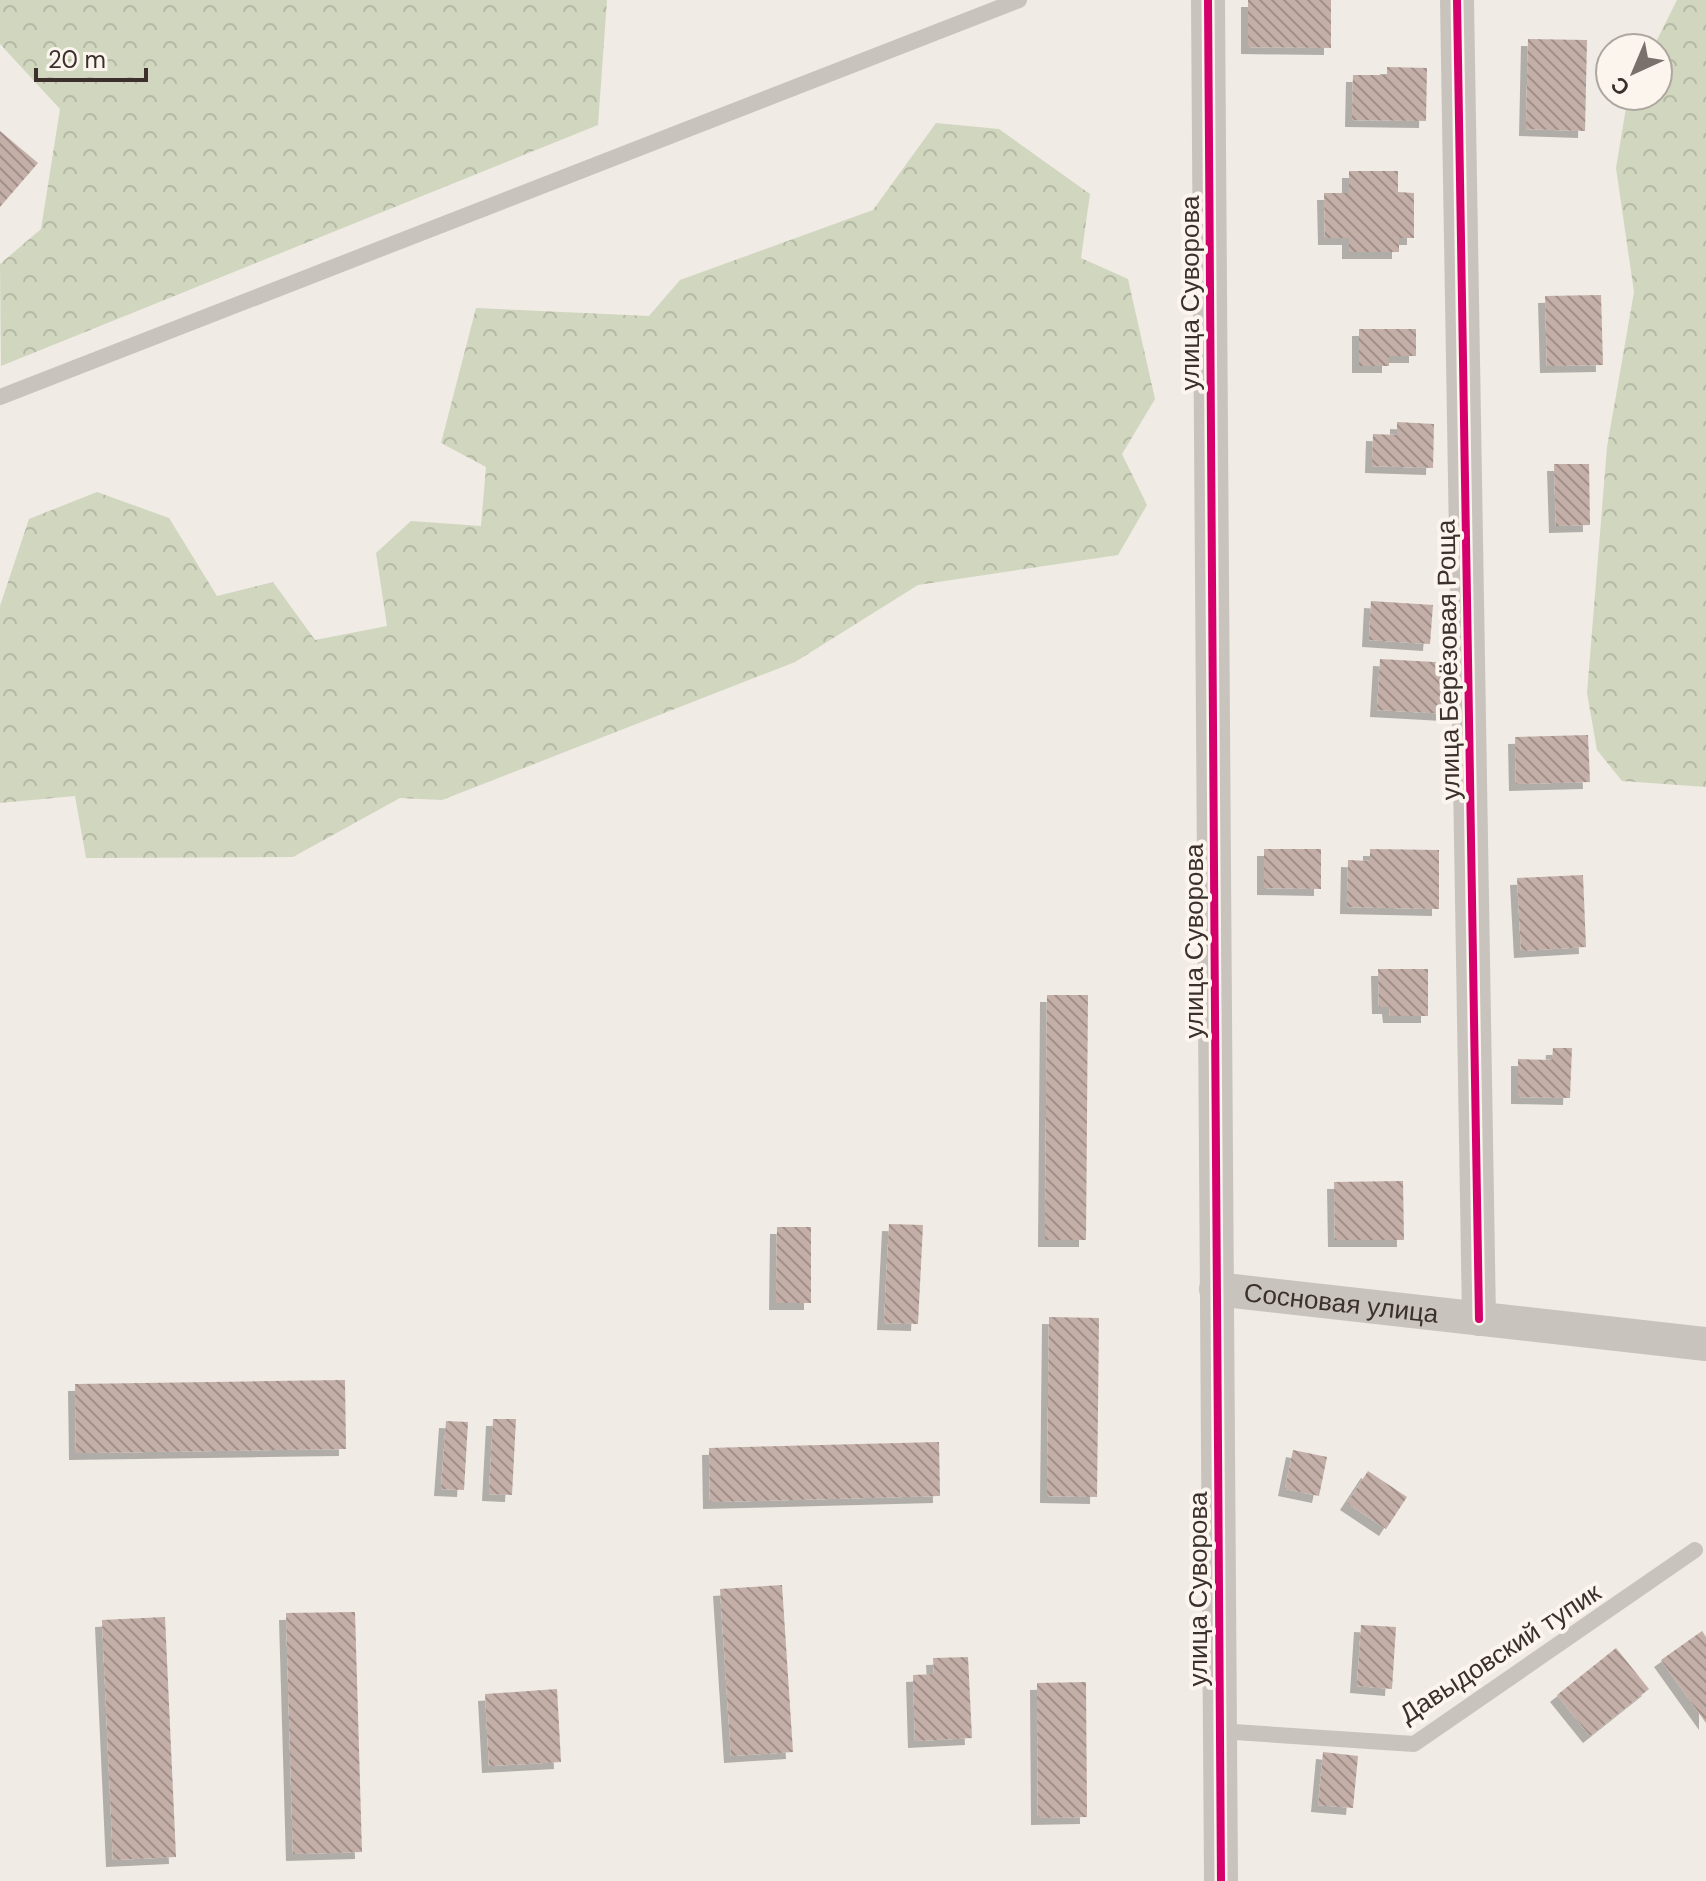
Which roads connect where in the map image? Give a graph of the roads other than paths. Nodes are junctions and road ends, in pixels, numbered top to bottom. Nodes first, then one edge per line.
1 (1019, 0) edge
2 (1208, 0) edge
3 (1457, 0) edge
4 (0, 397) edge
5 (1216, 1289) junction
6 (1479, 1319) junction
7 (1706, 1344) edge
8 (1695, 1550) dead end
9 (1219, 1731) junction
10 (1221, 1881) edge

1 - 4 lane
2 - 5 street, улица Суворова
3 - 6 street, улица Берёзовая Роща
5 - 6 street, Сосновая улица
5 - 9 street, улица Суворова
6 - 7 street, Сосновая улица
8 - 9 lane, Давыдовский тупик
9 - 10 street, улица Суворова

